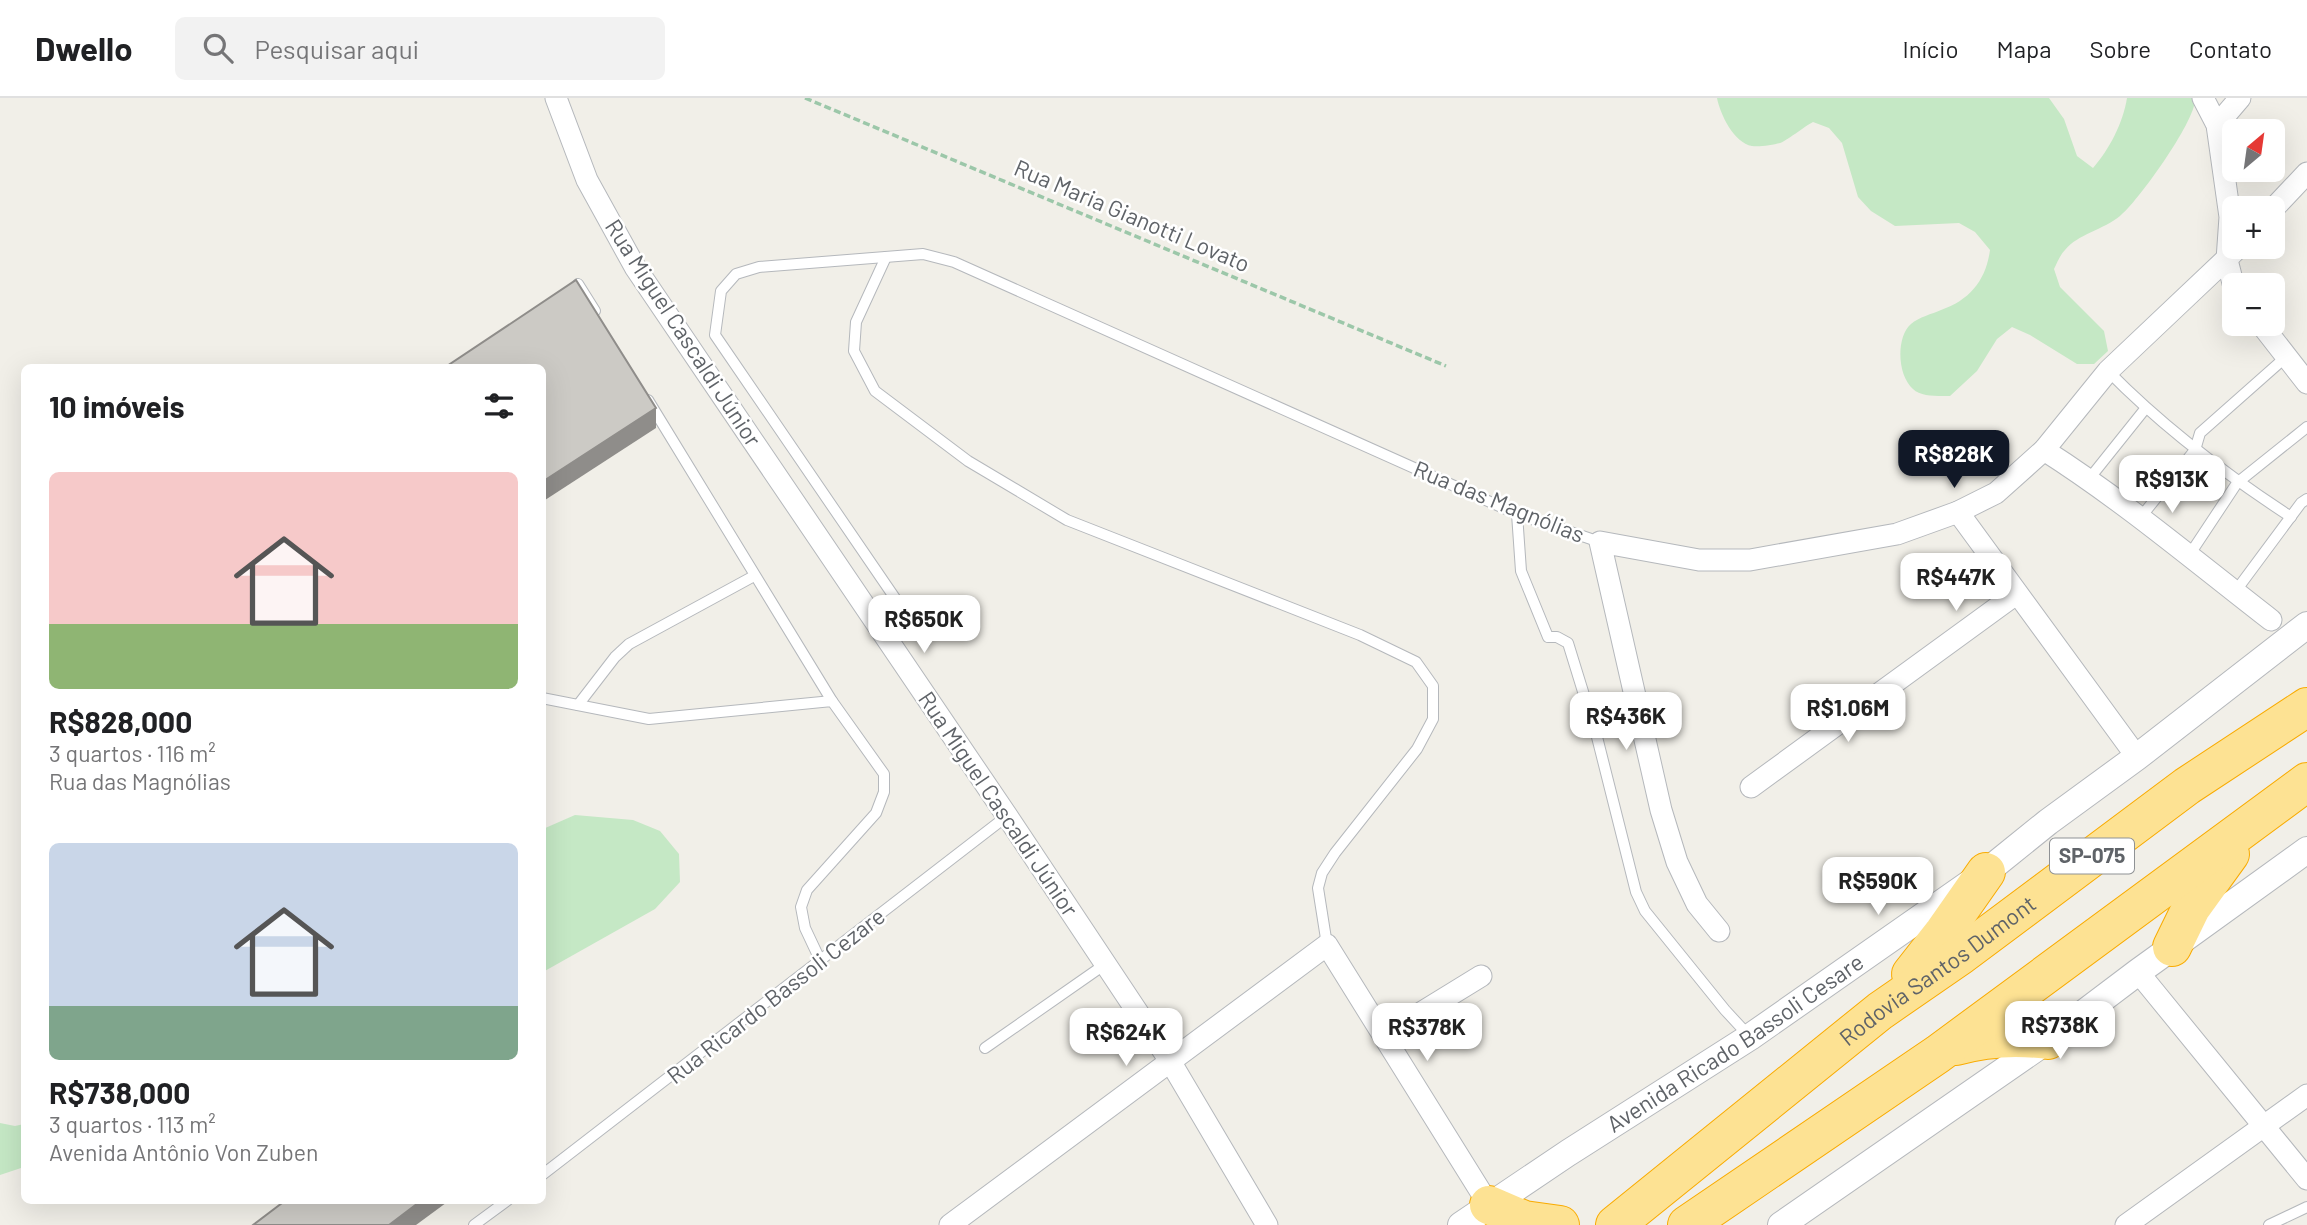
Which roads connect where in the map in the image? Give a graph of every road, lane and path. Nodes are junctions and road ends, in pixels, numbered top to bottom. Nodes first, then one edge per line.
1 (556, 98) edge
2 (805, 98) edge
3 (2203, 98) edge
4 (2240, 98) edge
5 (2217, 125) junction
6 (2307, 173) edge
7 (2227, 196) edge
8 (2285, 196) edge
9 (886, 257) junction
10 (2227, 259) edge
11 (579, 284) edge
12 (600, 319) edge
13 (2271, 336) edge
14 (2287, 356) junction
15 (1446, 366) dead end
16 (2108, 371) junction
17 (2306, 379) edge
18 (642, 389) edge
19 (2145, 409) junction
20 (2307, 427) edge
21 (2044, 450) junction
22 (2195, 450) junction
23 (2089, 479) junction
24 (2237, 482) junction
25 (2307, 499) edge
26 (1958, 512) junction
27 (1517, 514) junction
28 (2140, 517) junction
29 (2291, 517) junction
30 (1600, 542) junction
31 (2190, 554) junction
32 (754, 576) junction
33 (2235, 592) junction
34 (2017, 594) junction
35 (2271, 620) dead end
36 (2307, 625) edge
37 (925, 642) dead end
38 (546, 699) edge
39 (832, 701) junction
40 (578, 705) junction
41 (2307, 707) edge
42 (2137, 757) junction
43 (2307, 782) edge
44 (1751, 787) dead end
45 (2277, 805) junction
46 (1007, 816) junction
47 (2307, 850) edge
48 (1986, 872) junction
49 (1719, 931) dead end
50 (1327, 945) junction
51 (2172, 947) junction
52 (821, 962) junction
53 (1104, 965) junction
54 (2138, 972) junction
55 (1481, 976) dead end
56 (1881, 1011) junction
57 (1385, 1035) junction
58 (1750, 1037) junction
59 (2049, 1040) junction
60 (985, 1048) dead end
61 (1938, 1054) junction
62 (1170, 1061) junction
63 (2307, 1095) edge
64 (2264, 1126) junction
65 (546, 1172) edge
66 (2307, 1179) edge
67 (503, 1204) edge
68 (2307, 1207) edge
69 (1475, 1215) edge
70 (474, 1225) edge
71 (950, 1225) edge
72 (1267, 1225) edge
73 (1560, 1225) edge
74 (1615, 1225) edge
75 (1686, 1225) edge
76 (1781, 1225) edge
77 (2126, 1225) edge
78 (2269, 1225) edge

1 - 46 street, Rua Miguel Cascaldi Júnior
2 - 15 path, Rua Maria Gianotti Lovato
3 - 5 street
4 - 5 street
5 - 7 street
6 - 8 street
9 - 27 lane, Rua das Magnólias
9 - 37 lane, Rua das Magnólias
9 - 50 lane
10 - 16 street, Rua das Magnólias
11 - 12 lane
13 - 14 street
14 - 17 street
14 - 22 lane
16 - 19 lane
16 - 21 street, Rua das Magnólias
18 - 32 lane
19 - 22 lane
19 - 23 lane
20 - 24 lane
21 - 23 street
21 - 26 street, Rua das Magnólias
22 - 24 lane
22 - 28 lane
23 - 28 street
24 - 29 lane
24 - 31 lane
25 - 29 lane
26 - 30 street, Rua das Magnólias
26 - 34 street
27 - 30 lane, Rua das Magnólias
27 - 58 lane
28 - 31 street
29 - 33 lane
30 - 49 street
31 - 33 street
32 - 39 lane
32 - 40 lane
33 - 35 street
34 - 42 street
34 - 44 street
36 - 42 street, Avenida Ricado Bassoli Cesare
38 - 40 lane
39 - 40 lane
39 - 52 lane
41 - 56 highway, Rodovia Santos Dumont / SP-075
42 - 48 street, Avenida Ricado Bassoli Cesare
43 - 45 highway, SP-075
45 - 51 highway
45 - 61 highway, SP-075
46 - 52 lane, Rua Ricardo Bassoli Cezare
46 - 53 street, Rua Miguel Cascaldi Júnior
47 - 51 street
48 - 56 highway
48 - 58 street, Avenida Ricado Bassoli Cesare
50 - 57 street
50 - 62 street
51 - 54 street
52 - 65 lane, Rua Ricardo Bassoli Cezare
53 - 60 lane
53 - 62 street, Rua Miguel Cascaldi Júnior
54 - 59 street
54 - 64 street
55 - 57 street
56 - 74 highway, Rodovia Santos Dumont / SP-075
57 - 69 street
58 - 69 street, Avenida Ricado Bassoli Cesare
59 - 61 highway
59 - 76 street
61 - 75 highway, SP-075
62 - 71 street
62 - 72 street, Rua Miguel Cascaldi Júnior
63 - 64 street
64 - 66 street
64 - 77 street
67 - 70 lane
68 - 78 lane
69 - 73 highway

